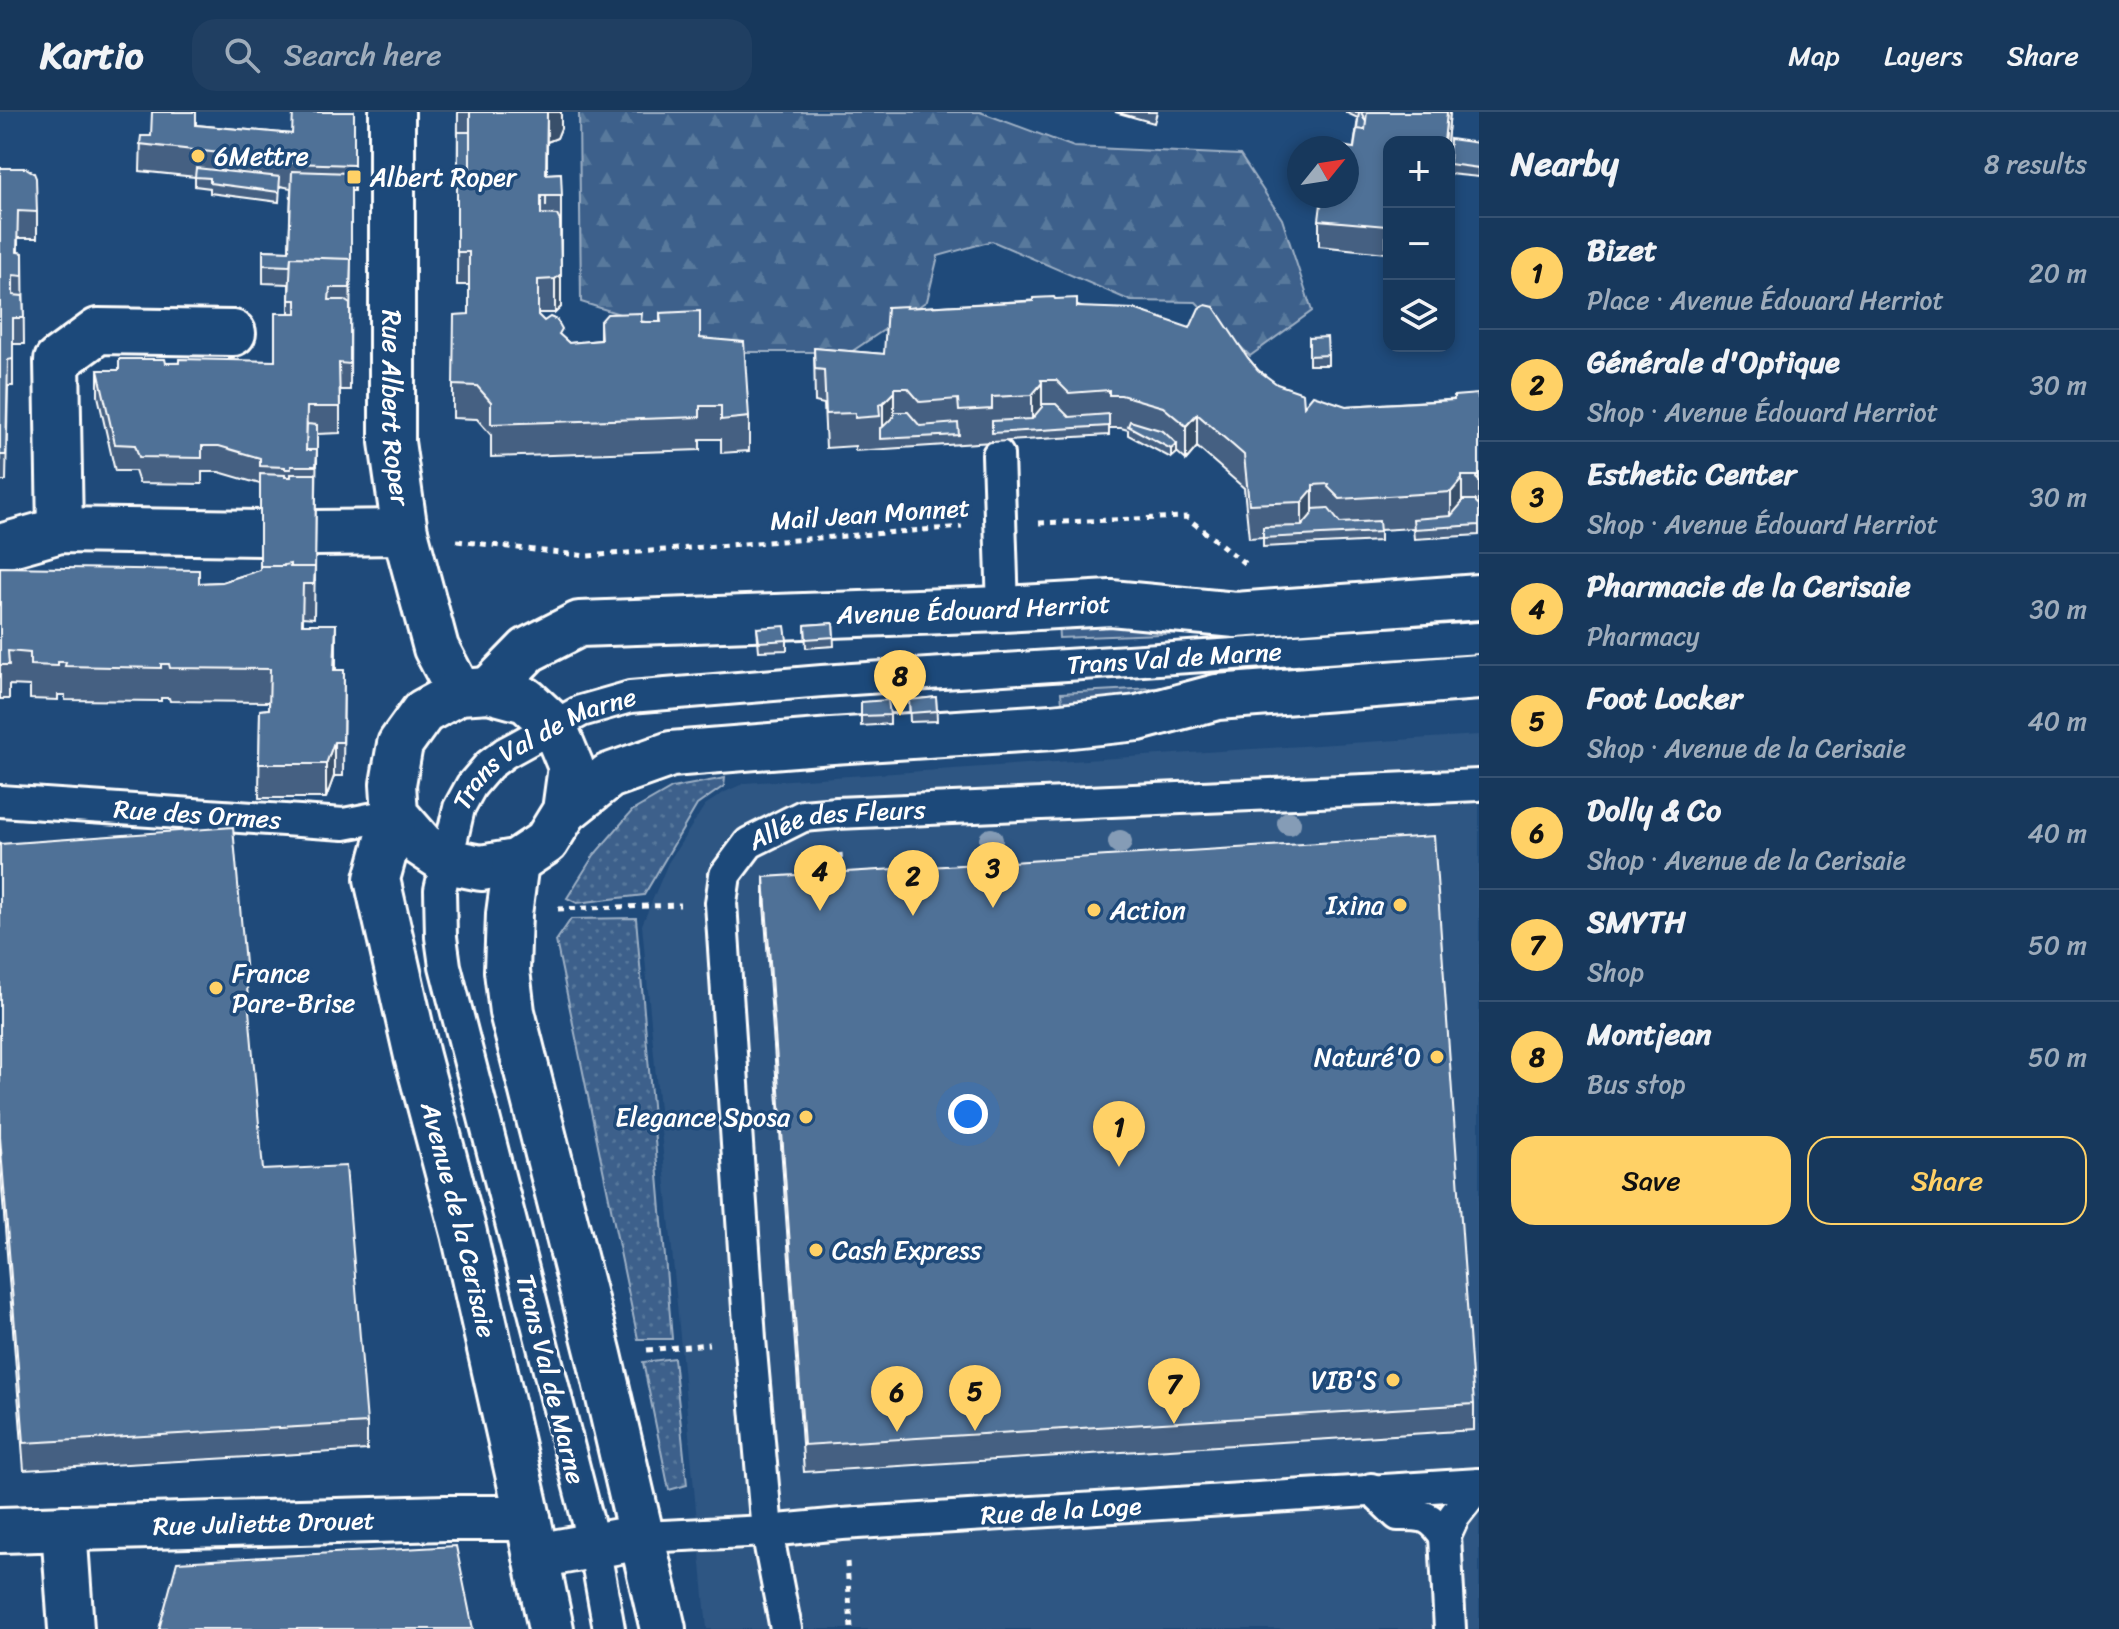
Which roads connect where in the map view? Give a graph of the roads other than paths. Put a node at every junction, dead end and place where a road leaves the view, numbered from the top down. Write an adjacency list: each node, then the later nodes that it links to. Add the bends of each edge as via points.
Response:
1 (392, 112): 5 (street, Rue Albert Roper, via 392,442)
2 (233, 333): 4 (street, via 98,331 57,361)
3 (998, 455): 10 (lane)
4 (60, 530): 6 (street); 8 (street)
5 (405, 532): 7 (street); 13 (street, Rue Albert Roper, via 436,648)
6 (260, 533)
7 (316, 533)
8 (0, 547)
9 (1479, 597): 10 (street, Avenue Édouard Herriot, via 1236,615 1111,603)
10 (1003, 609): 13 (street, Avenue Édouard Herriot, via 579,624 528,650)
11 (1479, 638): 14 (lane, Trans Val de Marne, via 630,697 581,711)
12 (1479, 677): 17 (street, via 1217,697 1138,718 1052,727 671,754 609,776)
13 (474, 691): 14 (street, via 526,700); 18 (street, Avenue Édouard Herriot, via 423,712 400,744 393,784)
14 (554, 726): 17 (street, via 571,767); 19 (lane, Trans Val de Marne, via 505,753 471,786 459,808)
15 (1479, 785): 25 (lane, Allée des Fleurs, via 837,813 803,816 749,843 725,875 721,903)
16 (0, 801): 18 (lane, Rue des Ormes, via 344,824)
17 (565, 811): 20 (street, via 546,842)
18 (395, 814): 19 (street, via 422,845); 27 (street, Avenue de la Cerisaie, via 377,879)
19 (446, 861): 20 (street, via 481,868); 29 (lane, Trans Val de Marne, via 439,908 445,966)
20 (516, 862): 28 (street, via 507,971 512,1012)
21 (1479, 1484): 22 (lane, Rue de la Loge); 26 (lane)
22 (1371, 1489): 25 (lane, Rue de la Loge); 26 (lane, via 1398,1515 1428,1517)
23 (64, 1528): 24 (street, Rue Juliette Drouet); 27 (street, Rue Juliette Drouet, via 446,1518); 30 (street)
24 (0, 1530)
25 (767, 1531): 28 (lane, Rue de la Loge); 34 (lane, Allée des Fleurs)
26 (1445, 1536): 35 (lane)
27 (532, 1537): 29 (street, Rue Juliette Drouet); 31 (street, Avenue de la Cerisaie)
28 (642, 1537): 29 (street, Rue Juliette Drouet); 33 (street)
29 (594, 1545): 32 (lane, Trans Val de Marne)
30 (71, 1629)
31 (551, 1629)
32 (609, 1629)
33 (663, 1629)
34 (786, 1629)
35 (1450, 1629)

